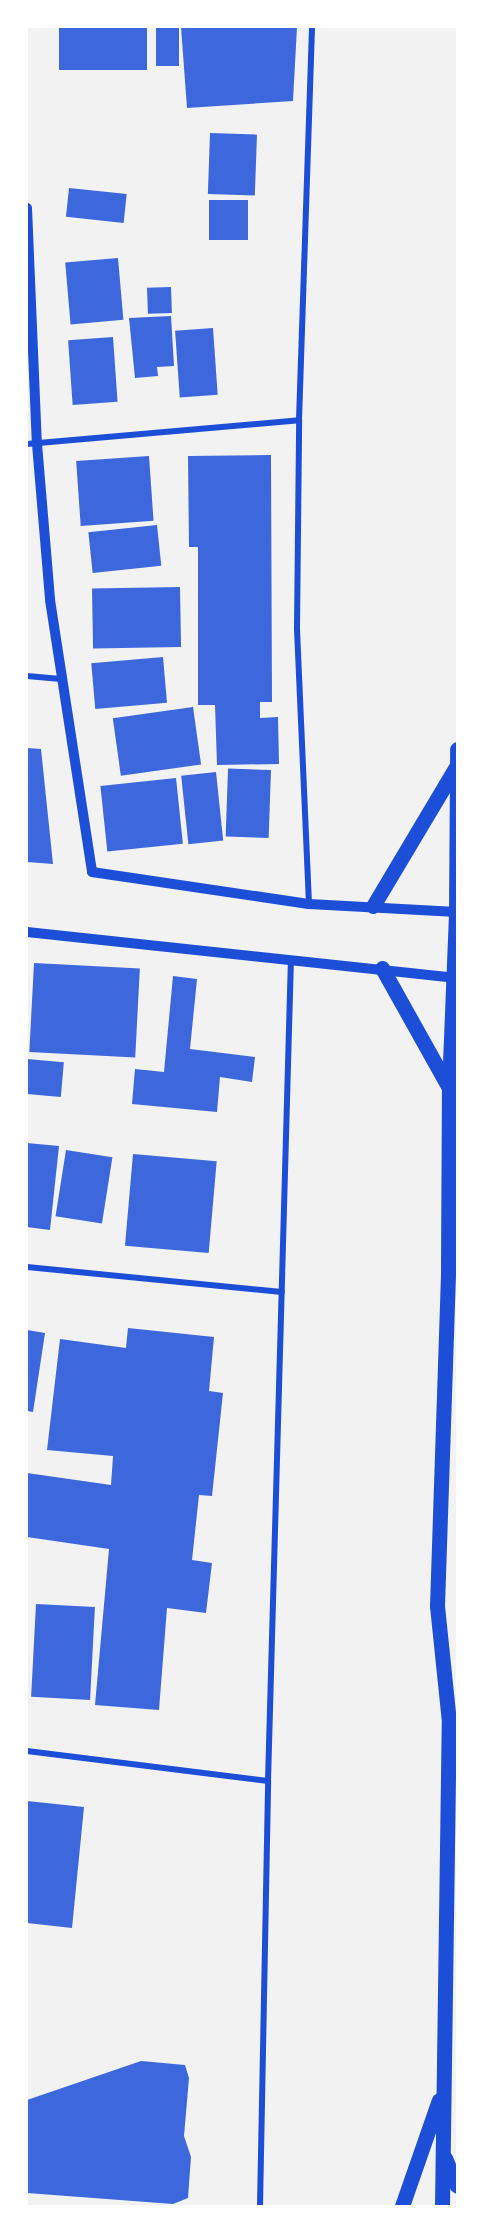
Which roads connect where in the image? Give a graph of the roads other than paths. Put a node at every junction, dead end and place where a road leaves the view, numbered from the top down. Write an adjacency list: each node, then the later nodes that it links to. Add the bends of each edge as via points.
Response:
1 (312, 27): 3 (street)
2 (27, 208): 4 (street)
3 (299, 420): 4 (street); 9 (street, via 297,628)
4 (32, 444): 6 (street)
5 (27, 676): 6 (street)
6 (62, 679): 9 (street, via 92,872)
7 (457, 749): 8 (main road)
8 (456, 767): 10 (main road); 11 (main road)
9 (309, 904): 10 (street)
10 (373, 906): 11 (street)
11 (457, 912): 15 (main road)
12 (27, 932): 13 (street)
13 (291, 960): 14 (street); 18 (street)
14 (382, 968): 15 (street); 16 (main road)
15 (454, 977): 16 (main road)
16 (449, 1088): 20 (main road, via 448,1270 436,1606)
17 (27, 1267): 18 (street)
18 (282, 1292): 22 (street)
19 (457, 1691): 20 (main road)
20 (449, 1722): 23 (main road)
21 (27, 1751): 22 (street)
22 (268, 1781): 26 (street)
23 (446, 2083): 24 (main road); 27 (main road)
24 (442, 2150): 25 (main road); 28 (main road)
25 (457, 2186)
26 (260, 2206)
27 (402, 2206)
28 (442, 2206)

